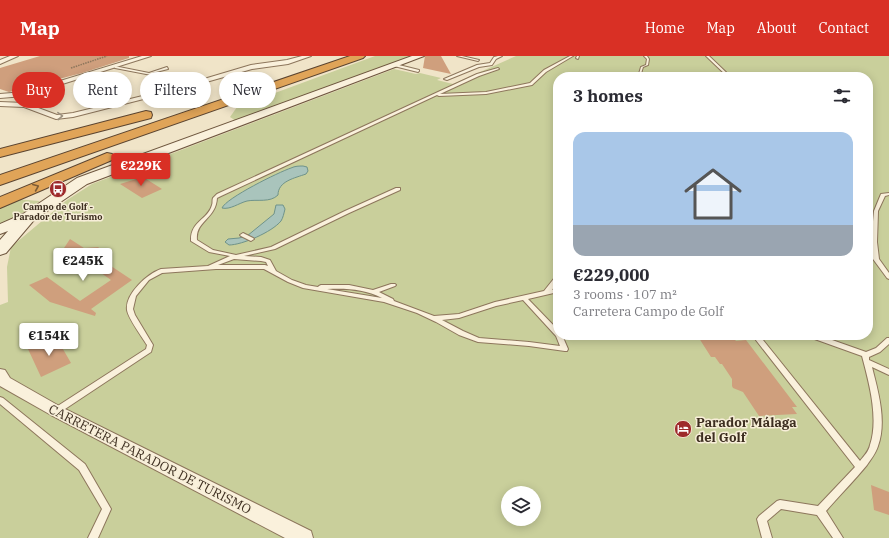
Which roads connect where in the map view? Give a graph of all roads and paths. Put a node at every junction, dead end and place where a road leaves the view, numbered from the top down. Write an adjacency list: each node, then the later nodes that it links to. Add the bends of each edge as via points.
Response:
1 (16, 56): 14 (street)
2 (107, 56): 17 (path)
3 (148, 56): 16 (street)
4 (308, 56): 25 (street, via 288,62 251,67)
5 (346, 56): 27 (highway)
6 (360, 56): 28 (highway)
7 (420, 56): 15 (street)
8 (458, 56): 13 (lane)
9 (501, 56): 26 (lane, via 495,58 491,64 478,66)
10 (572, 56): 29 (lane, via 545,71 531,84 486,93)
11 (645, 56): 23 (lane, via 648,59 647,65 642,67)
12 (707, 56): 24 (lane)
13 (478, 60)
14 (0, 62)
15 (395, 66): 20 (lane); 43 (street, via 82,181)
16 (114, 67): 21 (lane); 30 (street, via 24,94)
17 (71, 68)
18 (167, 68): 22 (lane)
19 (498, 69): 29 (lane)
20 (418, 71)
21 (140, 72)
22 (154, 72)
23 (640, 72)
24 (725, 72)
25 (211, 79)
26 (446, 79)
27 (276, 82)
28 (276, 82)
29 (435, 95): 48 (lane, via 215,198 216,205 213,211 194,231 194,241 211,251)
30 (0, 96)
31 (140, 98): 33 (street, one-way to 31, via 25,105 56,117)
32 (219, 101): 37 (highway)
33 (0, 105)
34 (223, 108): 42 (highway, one-way to 34)
35 (158, 112): 36 (highway)
36 (0, 152)
37 (24, 167): 38 (highway); 39 (highway)
38 (0, 172)
39 (0, 180)
40 (398, 190): 48 (lane, via 273,248)
41 (889, 194): 51 (lane, via 883,195 876,211 874,242 876,259)
42 (0, 203)
43 (28, 217): 44 (street); 47 (street)
44 (0, 229)
45 (243, 235): 46 (lane)
46 (251, 239)
47 (0, 250)
48 (234, 257): 49 (lane); 50 (lane, via 268,261)
49 (206, 268): 50 (lane, via 265,267); 70 (lane, via 161,271 147,279 133,296 130,309 150,345 149,350)
50 (273, 271): 54 (lane, via 290,281)
51 (889, 277)
52 (553, 284): 57 (lane)
53 (393, 285): 55 (lane)
54 (312, 288): 55 (lane, via 359,287); 59 (lane, via 385,300)
55 (375, 291): 59 (lane)
56 (553, 291): 57 (lane)
57 (546, 293): 58 (lane)
58 (524, 298): 60 (lane, via 459,316); 61 (lane)
59 (399, 305): 60 (lane)
60 (435, 318): 62 (lane, via 478,340 565,349)
61 (553, 330)
62 (560, 340)
63 (759, 340): 71 (lane)
64 (823, 340): 66 (lane)
65 (889, 340): 66 (lane)
66 (866, 358): 67 (lane); 71 (lane, via 876,403 877,427 874,447)
67 (889, 372)
68 (0, 374): 70 (street, CARRETERA PARADOR DE TURISMO, via 6,382)
69 (0, 400): 73 (lane, via 82,466 107,509)
70 (56, 412): 74 (street, CARRETERA PARADOR DE TURISMO)
71 (860, 467): 72 (lane)
72 (820, 511): 75 (lane, via 780,504 762,519); 76 (lane)
73 (93, 538)
74 (304, 538)
75 (767, 538)
76 (838, 538)

